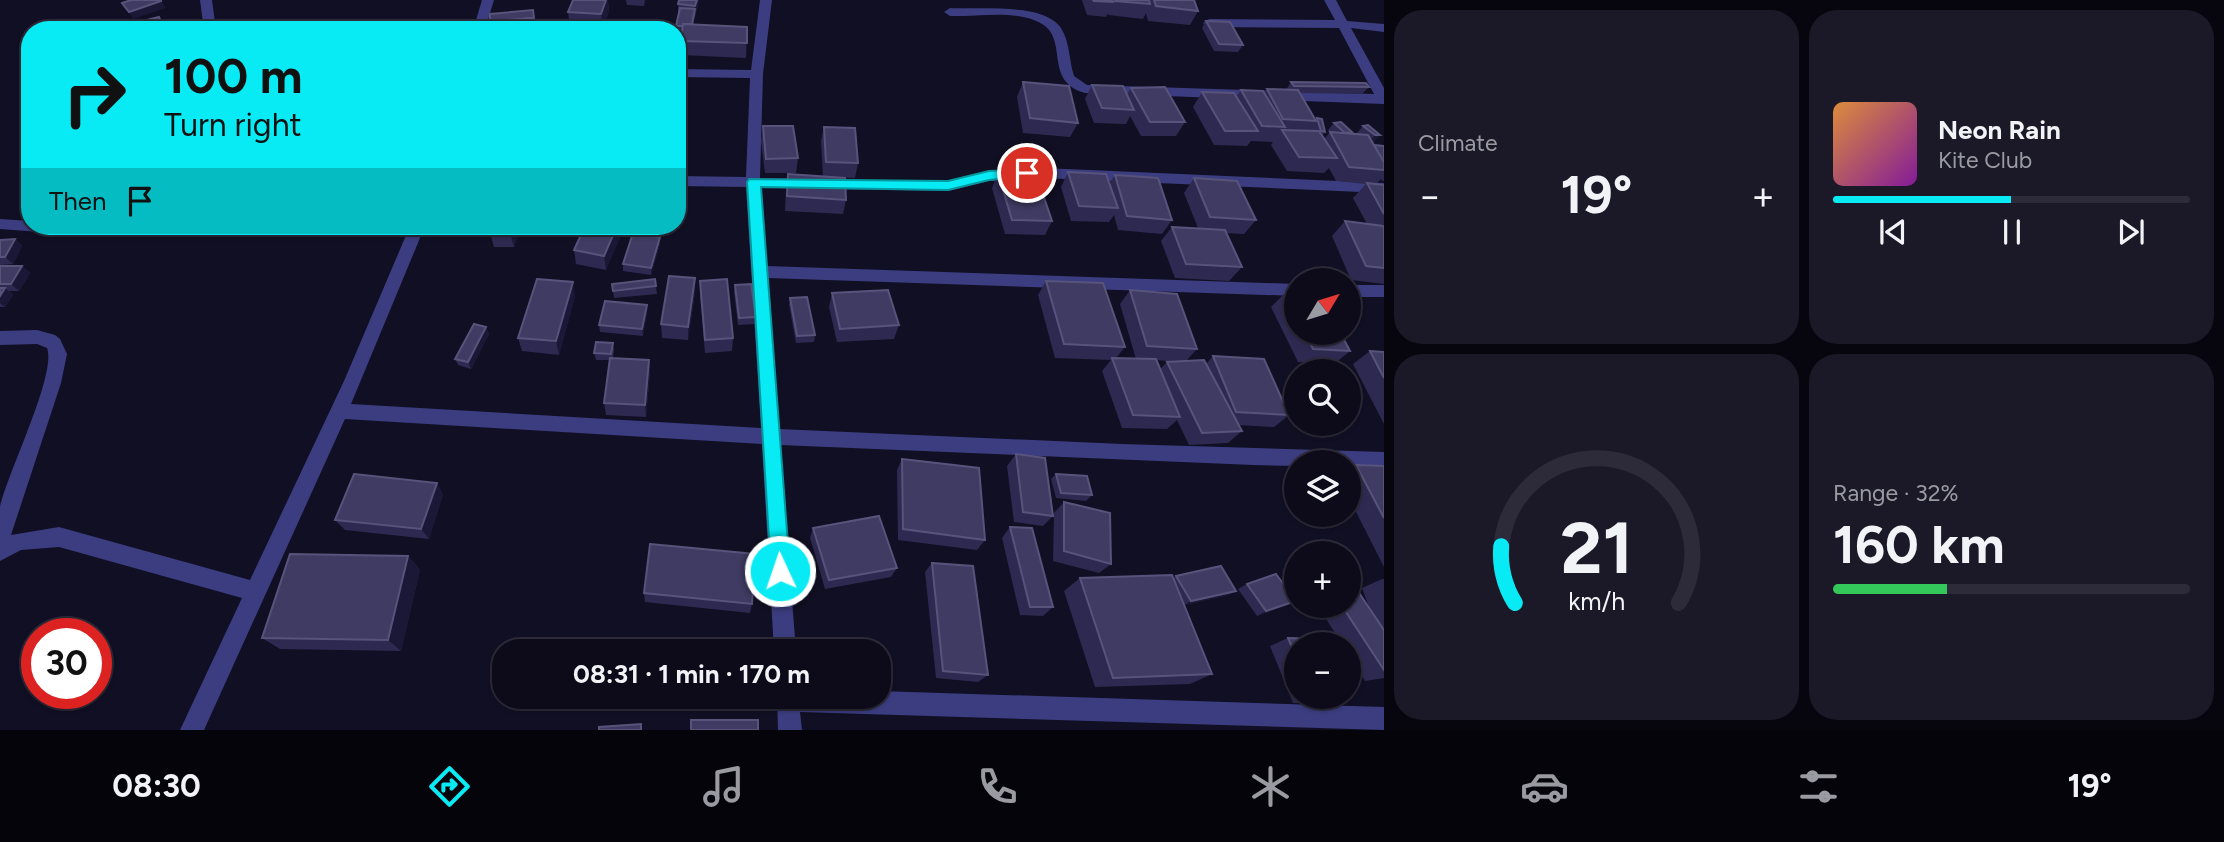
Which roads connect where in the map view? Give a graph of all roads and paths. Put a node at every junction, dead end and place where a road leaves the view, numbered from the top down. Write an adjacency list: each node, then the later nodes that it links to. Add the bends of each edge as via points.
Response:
1 (206, 0): 6 (street)
2 (488, 0): 7 (street)
3 (766, 0): 12 (street)
4 (1330, 0): 9 (street)
5 (950, 12): 13 (street, via 1033,17 1051,23 1057,30 1066,76 1085,89)
6 (210, 21)
7 (482, 21)
8 (1205, 23): 9 (street)
9 (1342, 24): 10 (street); 13 (street)
10 (1384, 28)
11 (686, 73): 12 (street)
12 (758, 74): 15 (street)
13 (1381, 92)
14 (686, 181): 15 (street)
15 (754, 182): 16 (street, via 948,186 989,176 1043,173); 20 (street)
16 (1384, 188)
17 (0, 224): 18 (street)
18 (21, 226)
19 (413, 235): 25 (street)
20 (760, 272): 21 (street); 26 (street)
21 (1284, 290)
22 (1362, 291): 23 (street)
23 (1384, 291)
24 (0, 338): 28 (street, via 49,340 58,354)
25 (338, 411): 26 (street); 30 (street)
26 (772, 438): 27 (street); 31 (street)
27 (1384, 460)
28 (0, 537)
29 (0, 551): 30 (street, via 19,541 58,537)
30 (256, 592): 35 (street)
31 (784, 639)
32 (891, 702): 34 (street)
33 (789, 709): 36 (street)
34 (1384, 719)
35 (192, 730)
36 (790, 730)

